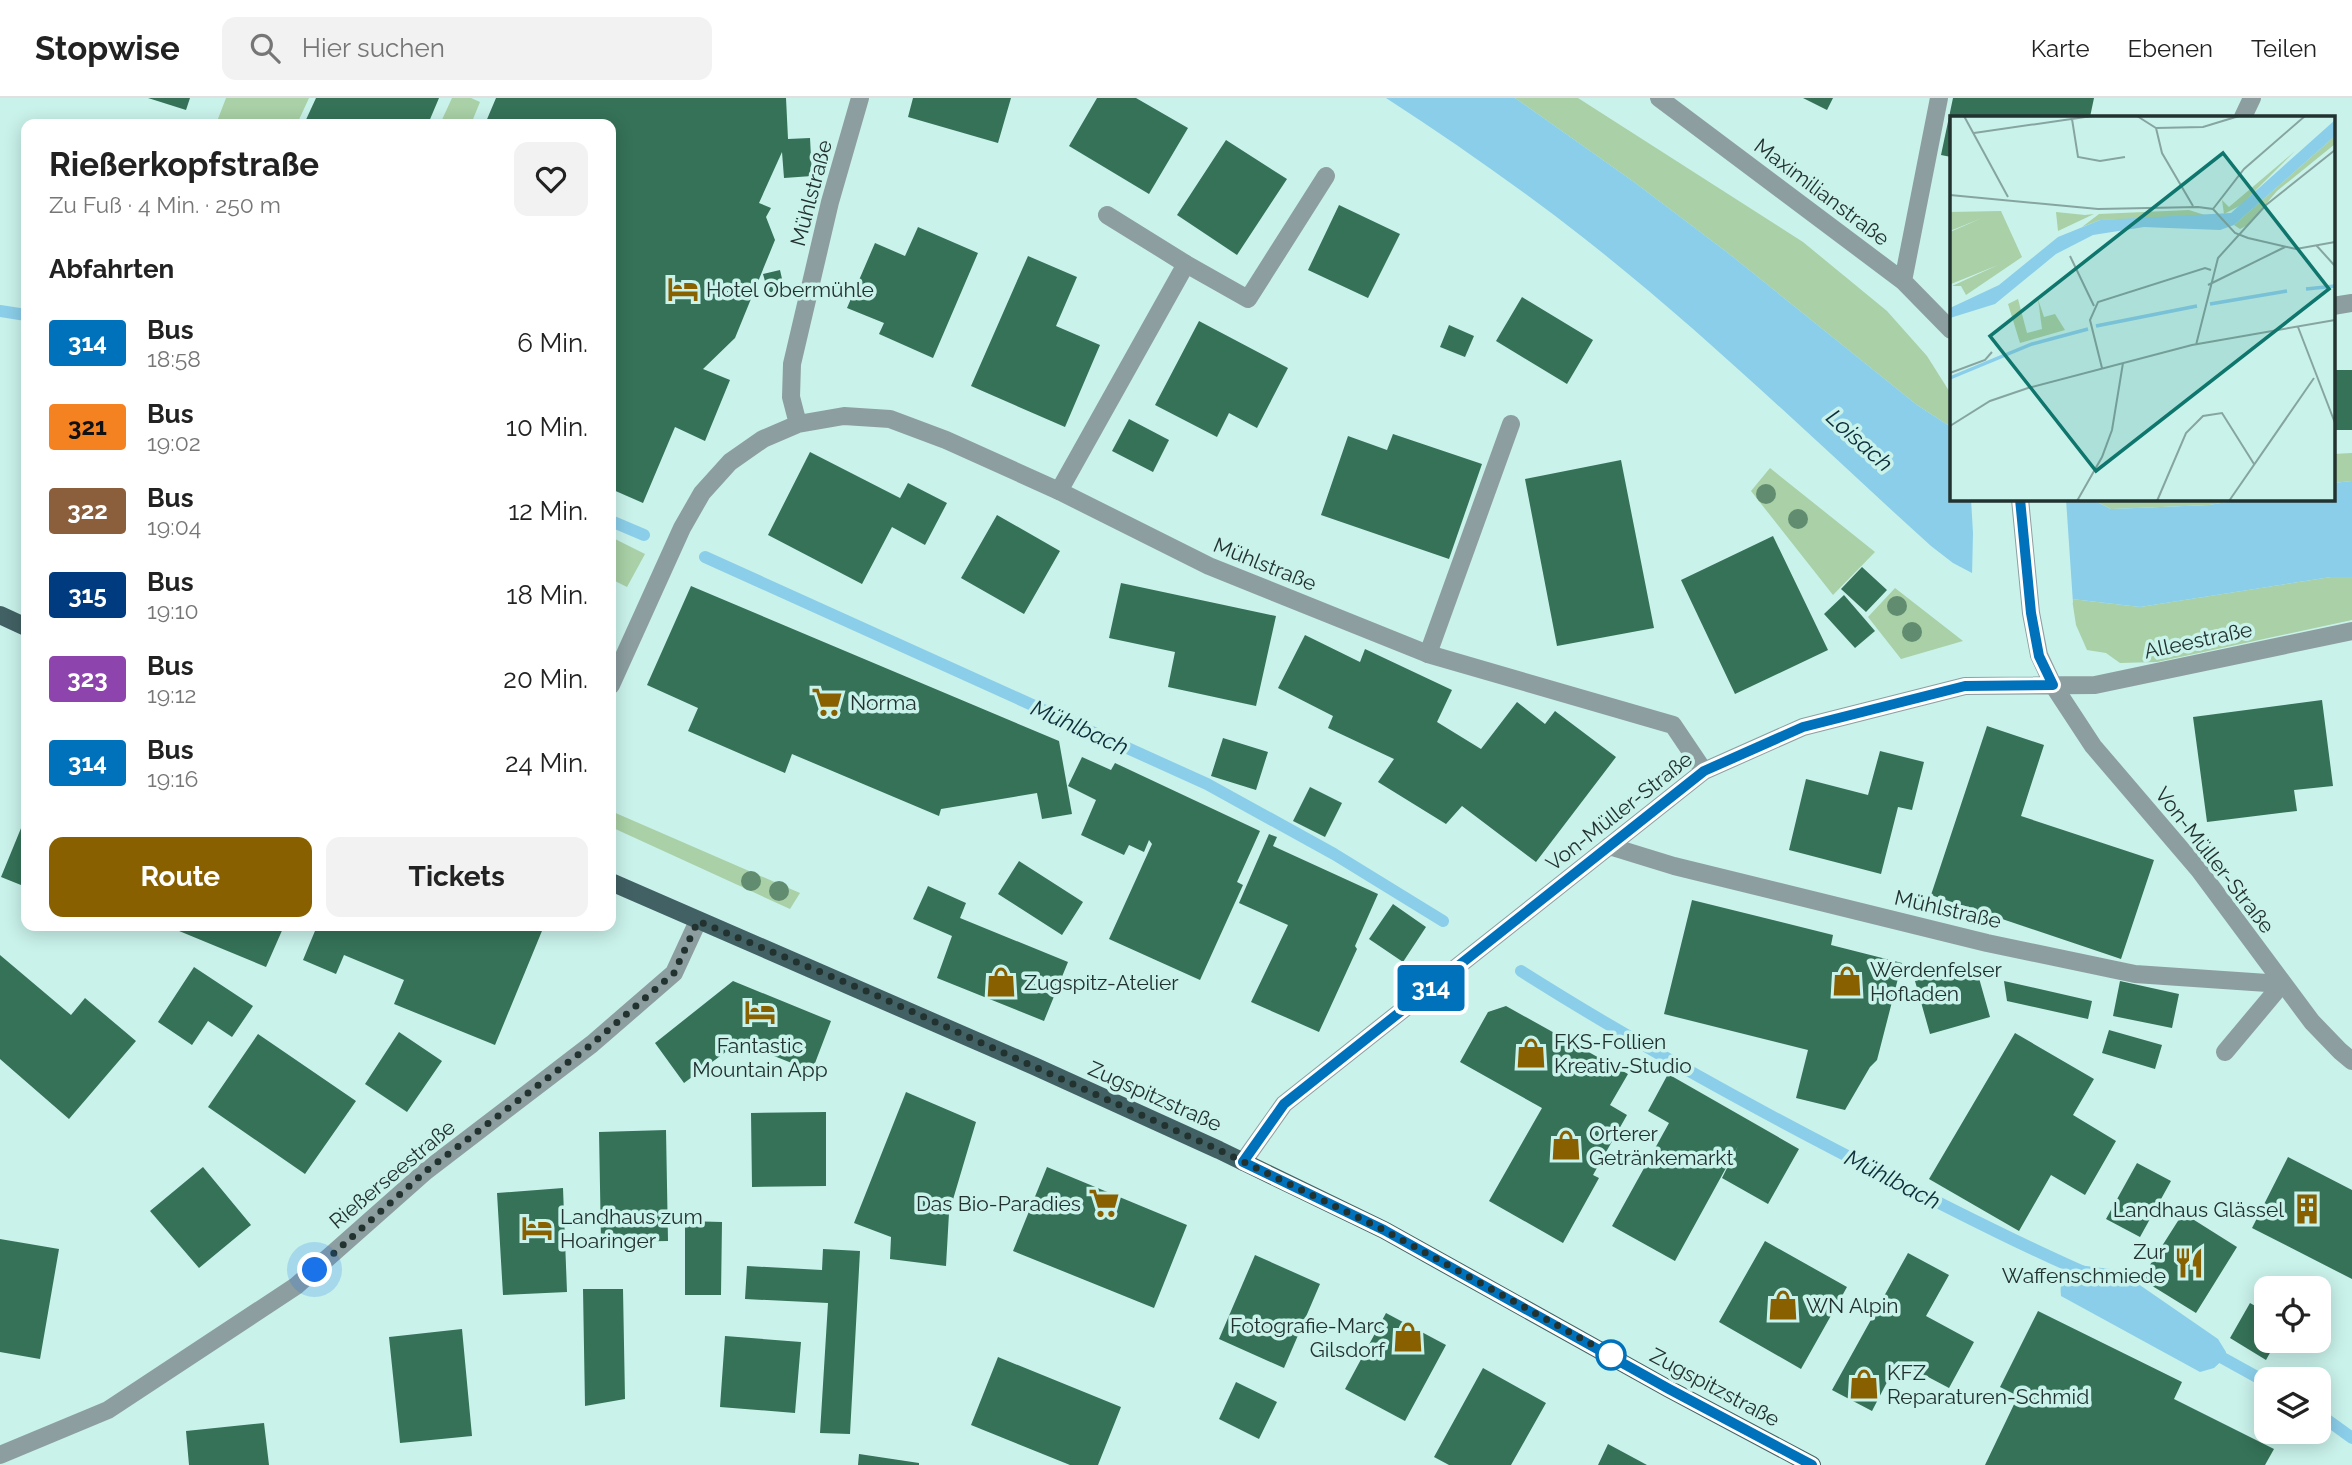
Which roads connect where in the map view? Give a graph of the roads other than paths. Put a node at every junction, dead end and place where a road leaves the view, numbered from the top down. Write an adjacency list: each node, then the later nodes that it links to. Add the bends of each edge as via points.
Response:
1 (860, 98): 13 (street, Mühlstraße, via 792,364 791,397)
2 (1659, 98): 9 (street, Maximilianstraße)
3 (1939, 98): 9 (street)
4 (2252, 98): 5 (street)
5 (2243, 116)
6 (1326, 176): 8 (street, via 1248,299)
7 (1107, 215): 8 (street)
8 (1186, 264): 15 (street)
9 (1903, 281): 12 (street, Maximilianstraße)
10 (2352, 303): 11 (street)
11 (2334, 306)
12 (1950, 329)
13 (798, 424): 15 (street, Mühlstraße, via 844,416 890,419); 21 (street, Mühlstraße, via 763,439 730,462 702,493 681,528)
14 (1511, 425): 20 (street)
15 (1059, 491): 20 (street, Mühlstraße, via 1209,566)
16 (2020, 500): 22 (street, via 2031,613 2039,656)
17 (0, 615): 18 (main road)
18 (21, 625)
19 (2352, 631): 22 (street, Alleestraße, via 2095,685)
20 (1428, 654): 23 (street, Mühlstraße, via 1673,725)
21 (616, 674)
22 (2053, 685): 23 (street, Von-Müller-Straße, via 1965,686 1803,727); 27 (street, Von-Müller-Straße, via 2093,746 2199,870)
23 (1704, 771): 24 (street, Von-Müller-Straße)
24 (1609, 846): 27 (street, Mühlstraße, via 1961,936 2135,974); 30 (street, Von-Müller-Straße, via 1284,1104)
25 (616, 884): 26 (main road, Zugspitzstraße)
26 (698, 921): 30 (main road, Zugspitzstraße, via 871,993); 31 (street, Rießerseestraße, via 674,973 592,1044 426,1171 296,1286 108,1410)
27 (2282, 984): 28 (street); 29 (street, Von-Müller-Straße, via 2312,1022)
28 (2225, 1052)
29 (2352, 1060)
30 (1243, 1162): 32 (main road, Zugspitzstraße, via 1384,1230)
31 (0, 1455)
32 (1812, 1465)

